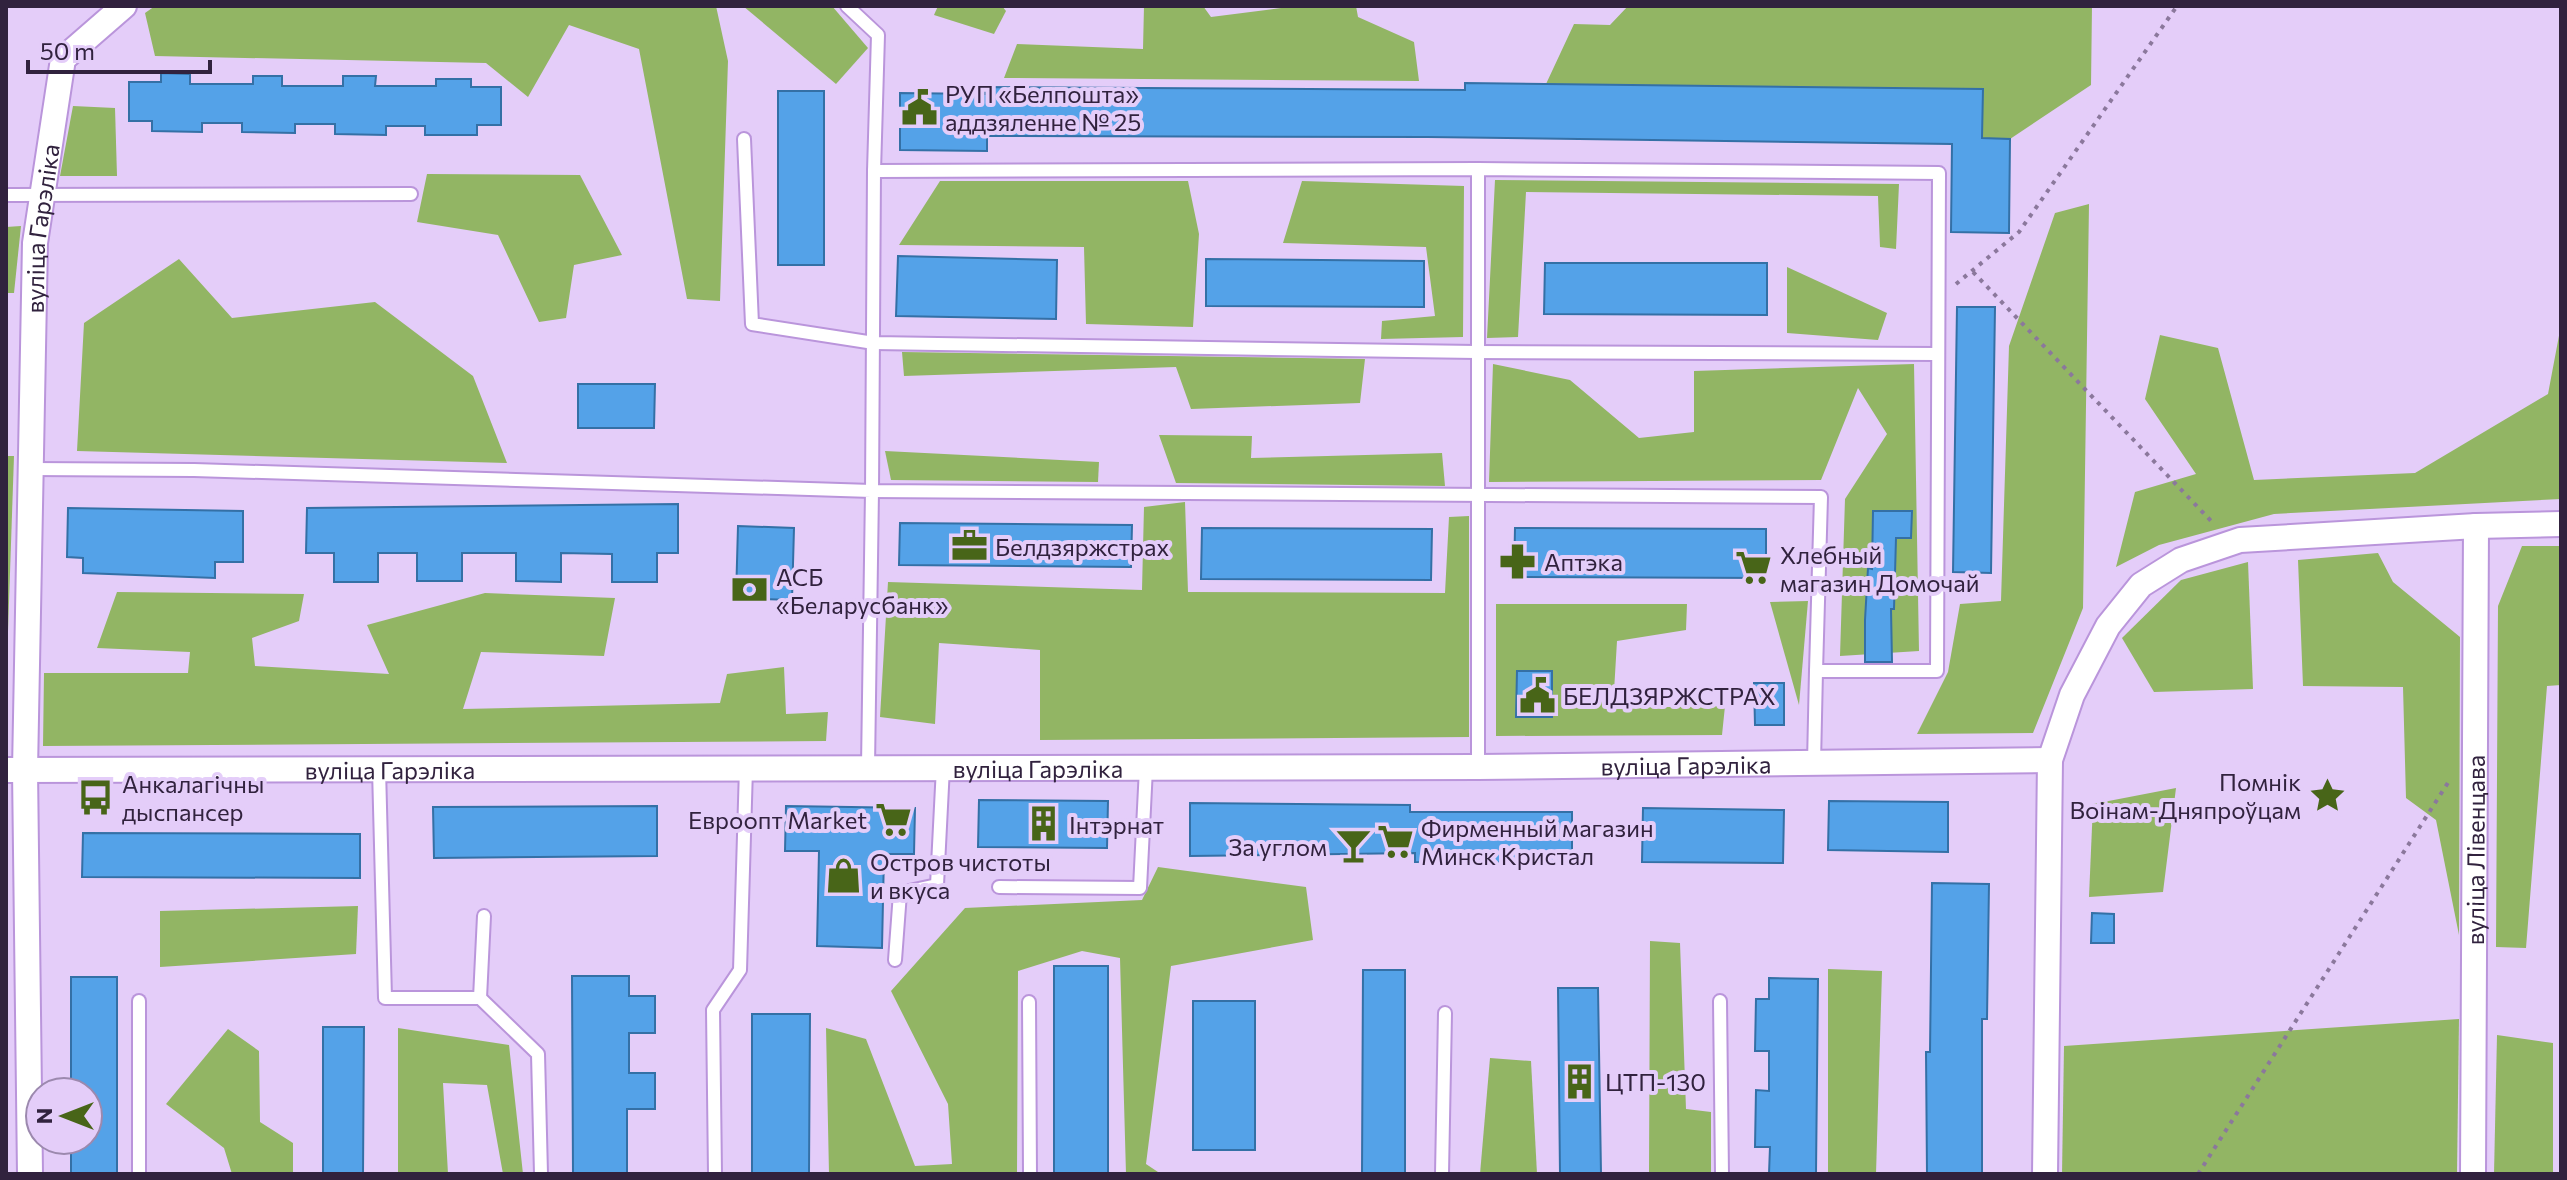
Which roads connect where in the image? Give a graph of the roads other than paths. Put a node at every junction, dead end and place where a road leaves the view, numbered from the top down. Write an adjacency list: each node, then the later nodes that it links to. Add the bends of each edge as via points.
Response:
1 (124, 6): 6 (street, вуліца Гарэліка, via 63,59)
2 (847, 6): 5 (lane, via 878,35)
3 (744, 139): 9 (lane, via 752,324)
4 (1478, 169): 5 (lane); 10 (lane); 11 (lane, via 1939,173)
5 (874, 171): 9 (lane)
6 (43, 194): 7 (lane); 8 (lane); 12 (street, вуліца Гарэліка, via 35,243)
7 (411, 194)
8 (6, 195)
9 (874, 343): 10 (lane); 13 (lane)
10 (1476, 352): 11 (lane); 14 (lane)
11 (1938, 354): 17 (lane, via 1937,671)
12 (31, 469): 13 (lane); 26 (street, вуліца Гарэліка)
13 (872, 491): 14 (lane); 20 (lane)
14 (1478, 494): 17 (lane, via 1821,497); 22 (lane)
15 (2561, 524): 16 (street)
16 (2476, 526): 18 (street, via 2240,540 2181,560 2141,585 2108,626 2072,695); 43 (street, вуліца Лівенцава)
17 (1816, 671): 19 (lane)
18 (2050, 760): 19 (street, вуліца Гарэліка); 42 (street)
19 (1814, 763): 22 (street, вуліца Гарэліка)
20 (868, 767): 21 (street, вуліца Гарэліка); 23 (street, вуліца Гарэліка)
21 (943, 767): 24 (street, вуліца Гарэліка); 29 (lane, via 937,885 900,893)
22 (1478, 767): 24 (street, вуліца Гарэліка)
23 (746, 768): 25 (street, вуліца Гарэліка); 38 (lane, via 740,970 713,1010)
24 (1146, 768): 27 (lane, via 1140,888)
25 (379, 769): 26 (street, вуліца Гарэліка); 30 (lane, via 385,998)
26 (16, 770): 35 (street, вуліца Гарэліка)
27 (999, 887)
28 (484, 916): 30 (lane)
29 (895, 960)
30 (480, 998): 37 (lane, via 538,1054)
31 (139, 1001): 36 (lane)
32 (1720, 1001): 41 (lane)
33 (1029, 1002): 39 (lane)
34 (1445, 1013): 40 (lane)
35 (30, 1174)
36 (139, 1174)
37 (541, 1174)
38 (715, 1174)
39 (1030, 1174)
40 (1442, 1174)
41 (1722, 1174)
42 (2045, 1174)
43 (2473, 1174)

